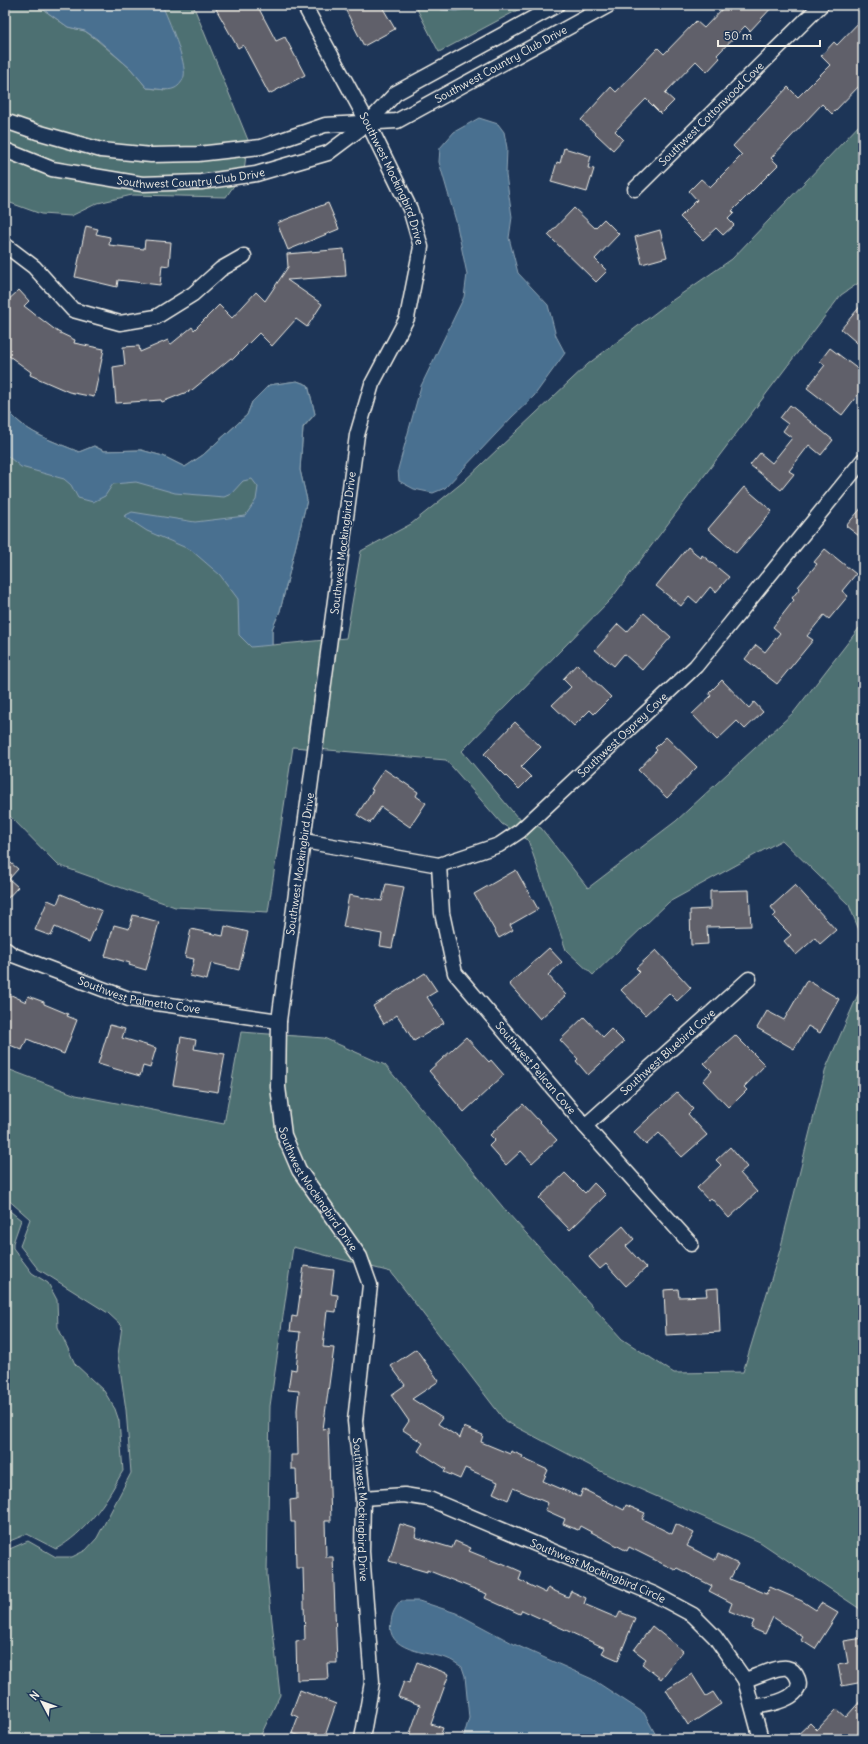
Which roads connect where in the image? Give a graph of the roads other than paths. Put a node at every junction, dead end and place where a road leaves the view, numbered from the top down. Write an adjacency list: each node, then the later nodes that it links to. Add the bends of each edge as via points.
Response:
1 (304, 5): 6 (street, Southwest Mockingbird Drive)
2 (557, 5): 6 (street, Southwest Country Club Drive, via 396,93)
3 (609, 5): 6 (street, Southwest Country Club Drive, via 397,121)
4 (821, 5): 8 (street, Southwest Cottonwood Cove)
5 (5, 121): 6 (street, Southwest Country Club Drive, via 101,150 152,155 198,154 261,147 324,125)
6 (368, 123): 7 (street, Southwest Country Club Drive, via 328,153 256,174 201,182 135,183 52,169); 12 (street, Southwest Mockingbird Drive, via 410,209 421,247 407,318 372,384 357,435)
7 (5, 150)
8 (635, 189)
9 (5, 245): 10 (street, via 34,267 73,310 120,323 156,317 193,294 221,269)
10 (244, 256)
11 (863, 460): 13 (street, Southwest Osprey Cove, via 696,666 520,830 499,845)
12 (304, 841): 13 (street, Southwest Osprey Cove); 16 (street, Southwest Mockingbird Drive)
13 (439, 865): 17 (street, Southwest Pelican Cove, via 442,913 455,973)
14 (5, 949): 16 (street, Southwest Palmetto Cove, via 13,955 129,999)
15 (750, 979): 17 (street, Southwest Bluebird Cove)
16 (279, 1021): 19 (street, Southwest Mockingbird Drive, via 278,1087 284,1135 299,1170 360,1257 370,1285 355,1421)
17 (585, 1126): 18 (street, Southwest Pelican Cove)
18 (691, 1244)
19 (363, 1498): 20 (street, Southwest Mockingbird Circle, via 404,1495 429,1499 654,1594 693,1615 715,1637); 22 (street, Southwest Mockingbird Drive, via 362,1552 372,1682)
20 (745, 1680): 21 (street, Southwest Mockingbird Circle); 21 (street, via 787,1668 793,1671 799,1682 794,1694 775,1703)
21 (754, 1708): 23 (street, Southwest Mockingbird Circle)
22 (362, 1739)
23 (761, 1739)

